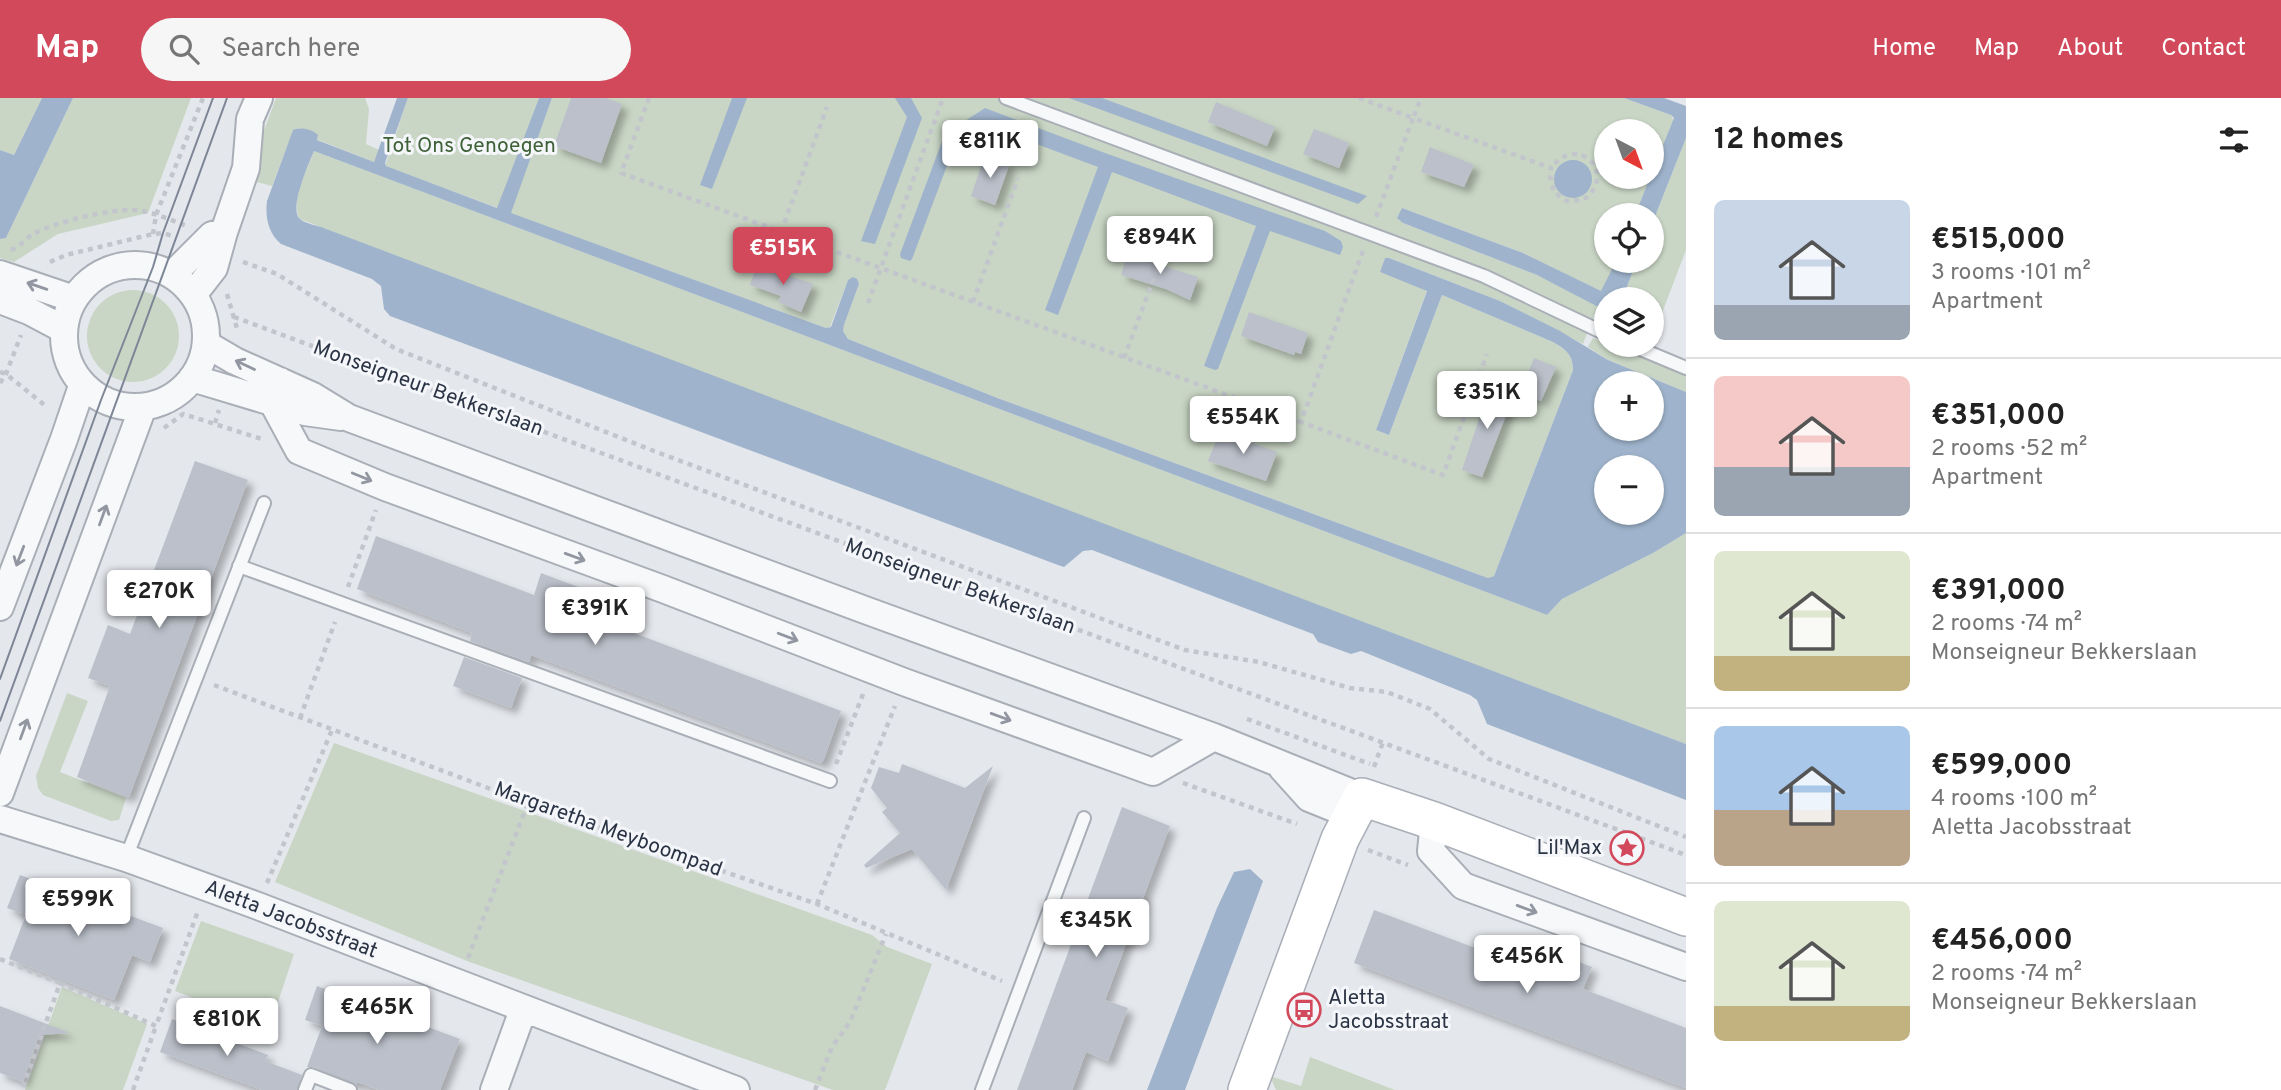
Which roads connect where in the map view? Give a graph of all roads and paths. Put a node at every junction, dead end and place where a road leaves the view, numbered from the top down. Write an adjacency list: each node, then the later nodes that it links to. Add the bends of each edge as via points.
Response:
1 (203, 98): 12 (path)
2 (259, 98): 17 (street, via 250,119 246,168)
3 (649, 98): 14 (path, via 621,173)
4 (943, 98): 19 (path)
5 (1006, 98): 15 (lane)
6 (1359, 98): 9 (path)
7 (1421, 98): 9 (path)
8 (827, 107): 14 (path)
9 (1413, 118): 10 (path); 15 (path)
10 (1551, 168): 10 (path, via 1554,192 1567,201 1583,200 1595,189 1595,167 1584,156 1570,154)
11 (1018, 178): 24 (path)
12 (156, 215): 16 (path); 17 (path); 18 (path, via 134,210 60,223 31,235)
13 (1172, 230): 32 (path)
14 (781, 232): 19 (path)
15 (1370, 233): 27 (lane, via 1484,276); 40 (path)
16 (153, 234)
17 (219, 237): 20 (street); 21 (street, via 214,268); 58 (path, via 240,262 277,274 396,349 1185,650 1259,662 1350,688 1387,692 1430,709 1489,759)
18 (4, 263): 22 (street, one-way to 18)
19 (881, 268): 24 (path); 25 (path)
20 (172, 275): 21 (street); 22 (street, via 131,265 108,270)
21 (194, 295): 29 (street, via 206,327)
22 (74, 299): 28 (street)
23 (0, 300): 28 (street)
24 (973, 302): 32 (path)
25 (869, 303)
26 (234, 317): 59 (path, Monseigneur Bekkerslaan)
27 (1594, 328)
28 (63, 330): 37 (street, via 64,350)
29 (206, 344): 35 (street); 38 (street, one-way to 29)
30 (1487, 354): 40 (path, via 1443,475)
31 (1660, 357): 33 (lane)
32 (1125, 358): 40 (path)
33 (1686, 368)
34 (0, 372): 36 (path, via 6,374)
35 (192, 378): 38 (street); 39 (street, via 170,398)
36 (0, 383)
37 (82, 386): 39 (street, via 116,406); 45 (street, one-way to 45)
38 (276, 392): 42 (street); 50 (street, via 313,396 349,418)
39 (143, 407): 52 (street, one-way to 39)
40 (1301, 422)
41 (215, 423): 42 (path)
42 (299, 451): 46 (street, one-way to 46)
43 (264, 503): 44 (lane)
44 (239, 566): 47 (lane); 51 (lane)
45 (0, 607)
46 (872, 670): 48 (street); 51 (path)
47 (195, 678): 49 (path, Margaretha Meyboompad); 60 (lane)
48 (904, 682): 50 (street, one-way to 50, via 1153,772); 62 (path)
49 (332, 730): 53 (path, Margaretha Meyboompad); 63 (path)
50 (1214, 737): 54 (street, via 1276,762)
51 (830, 781)
52 (0, 793)
53 (528, 803): 62 (path, Margaretha Meyboompad); 69 (path)
54 (1356, 806): 57 (street); 81 (street)
55 (1084, 818): 70 (lane)
56 (0, 819): 60 (street, Aletta Jacobsstraat)
57 (1434, 821): 64 (street); 67 (street, one-way to 67, via 1431,851 1462,886)
58 (1686, 837)
59 (1686, 855)
60 (125, 858): 61 (street, Aletta Jacobsstraat)
61 (207, 887): 63 (street, Aletta Jacobsstraat); 72 (path)
62 (817, 904): 65 (path, Margaretha Meyboompad)
63 (258, 906): 69 (street, Aletta Jacobsstraat)
64 (1686, 917)
65 (886, 934): 70 (path, Margaretha Meyboompad); 79 (path, via 850,1022 832,1047)
66 (0, 959): 68 (path)
67 (1686, 967)
68 (60, 983): 72 (path); 73 (path)
69 (458, 984): 71 (street, Aletta Jacobsstraat)
70 (1019, 988): 80 (lane)
71 (523, 1010): 77 (street); 78 (street, Aletta Jacobsstraat)
72 (156, 1026): 74 (path)
73 (22, 1090)
74 (133, 1090)
75 (305, 1090): 76 (lane, via 311,1075)
76 (350, 1090)
77 (494, 1090)
78 (736, 1090)
79 (815, 1090)
80 (982, 1090)
81 (1247, 1090)

